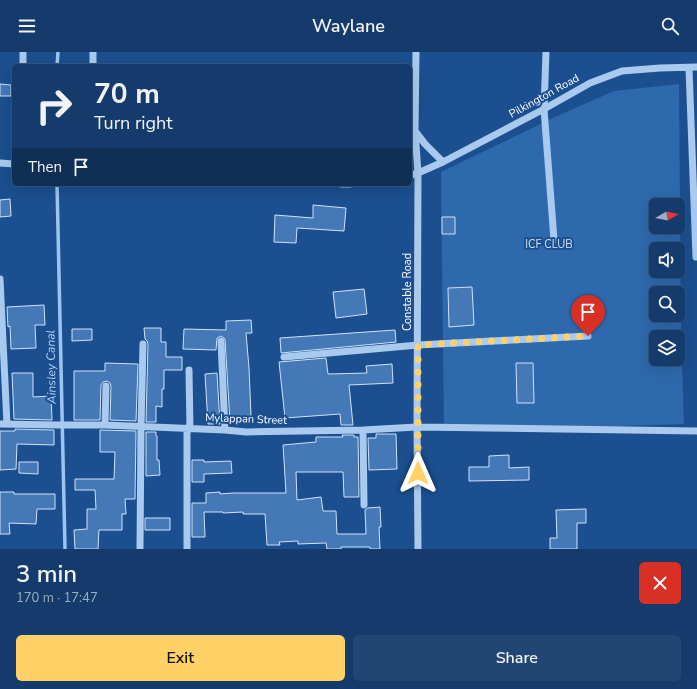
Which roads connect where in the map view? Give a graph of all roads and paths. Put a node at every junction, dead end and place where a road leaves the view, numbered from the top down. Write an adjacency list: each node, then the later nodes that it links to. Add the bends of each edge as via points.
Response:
1 (23, 52): 5 (street)
2 (93, 52): 6 (street)
3 (416, 52): 9 (street, Constable Road)
4 (546, 52): 8 (street)
5 (23, 64)
6 (93, 64)
7 (693, 67): 8 (street, Pilkington Road, via 622,71 590,83); 16 (street)
8 (544, 109): 10 (street, Pilkington Road); 15 (street)
9 (414, 131): 10 (street); 13 (street, Constable Road)
10 (443, 162): 13 (street, Pilkington Road)
11 (0, 163): 12 (street)
12 (12, 164)
13 (418, 173): 14 (street, Pilkington Road); 21 (street, Constable Road)
14 (412, 175)
15 (554, 240)
16 (696, 257)
17 (0, 279): 25 (street)
18 (588, 336): 21 (street)
19 (221, 341): 30 (street)
20 (143, 344): 27 (street)
21 (418, 345): 22 (street); 28 (street, Constable Road)
22 (284, 357)
23 (189, 370): 29 (street)
24 (106, 386): 26 (street)
25 (3, 424): 26 (street, Mylappan Street)
26 (105, 425): 27 (street, Mylappan Street)
27 (141, 427): 29 (street, Mylappan Street); 34 (street)
28 (417, 427): 31 (street, Mylappan Street); 32 (street, Mylappan Street); 36 (street, Constable Road)
29 (188, 429): 30 (street, Mylappan Street); 35 (street)
30 (225, 430): 31 (street, Mylappan Street)
31 (363, 430): 33 (street)
32 (697, 431)
33 (364, 505)
34 (140, 549)
35 (187, 549)
36 (418, 549)

